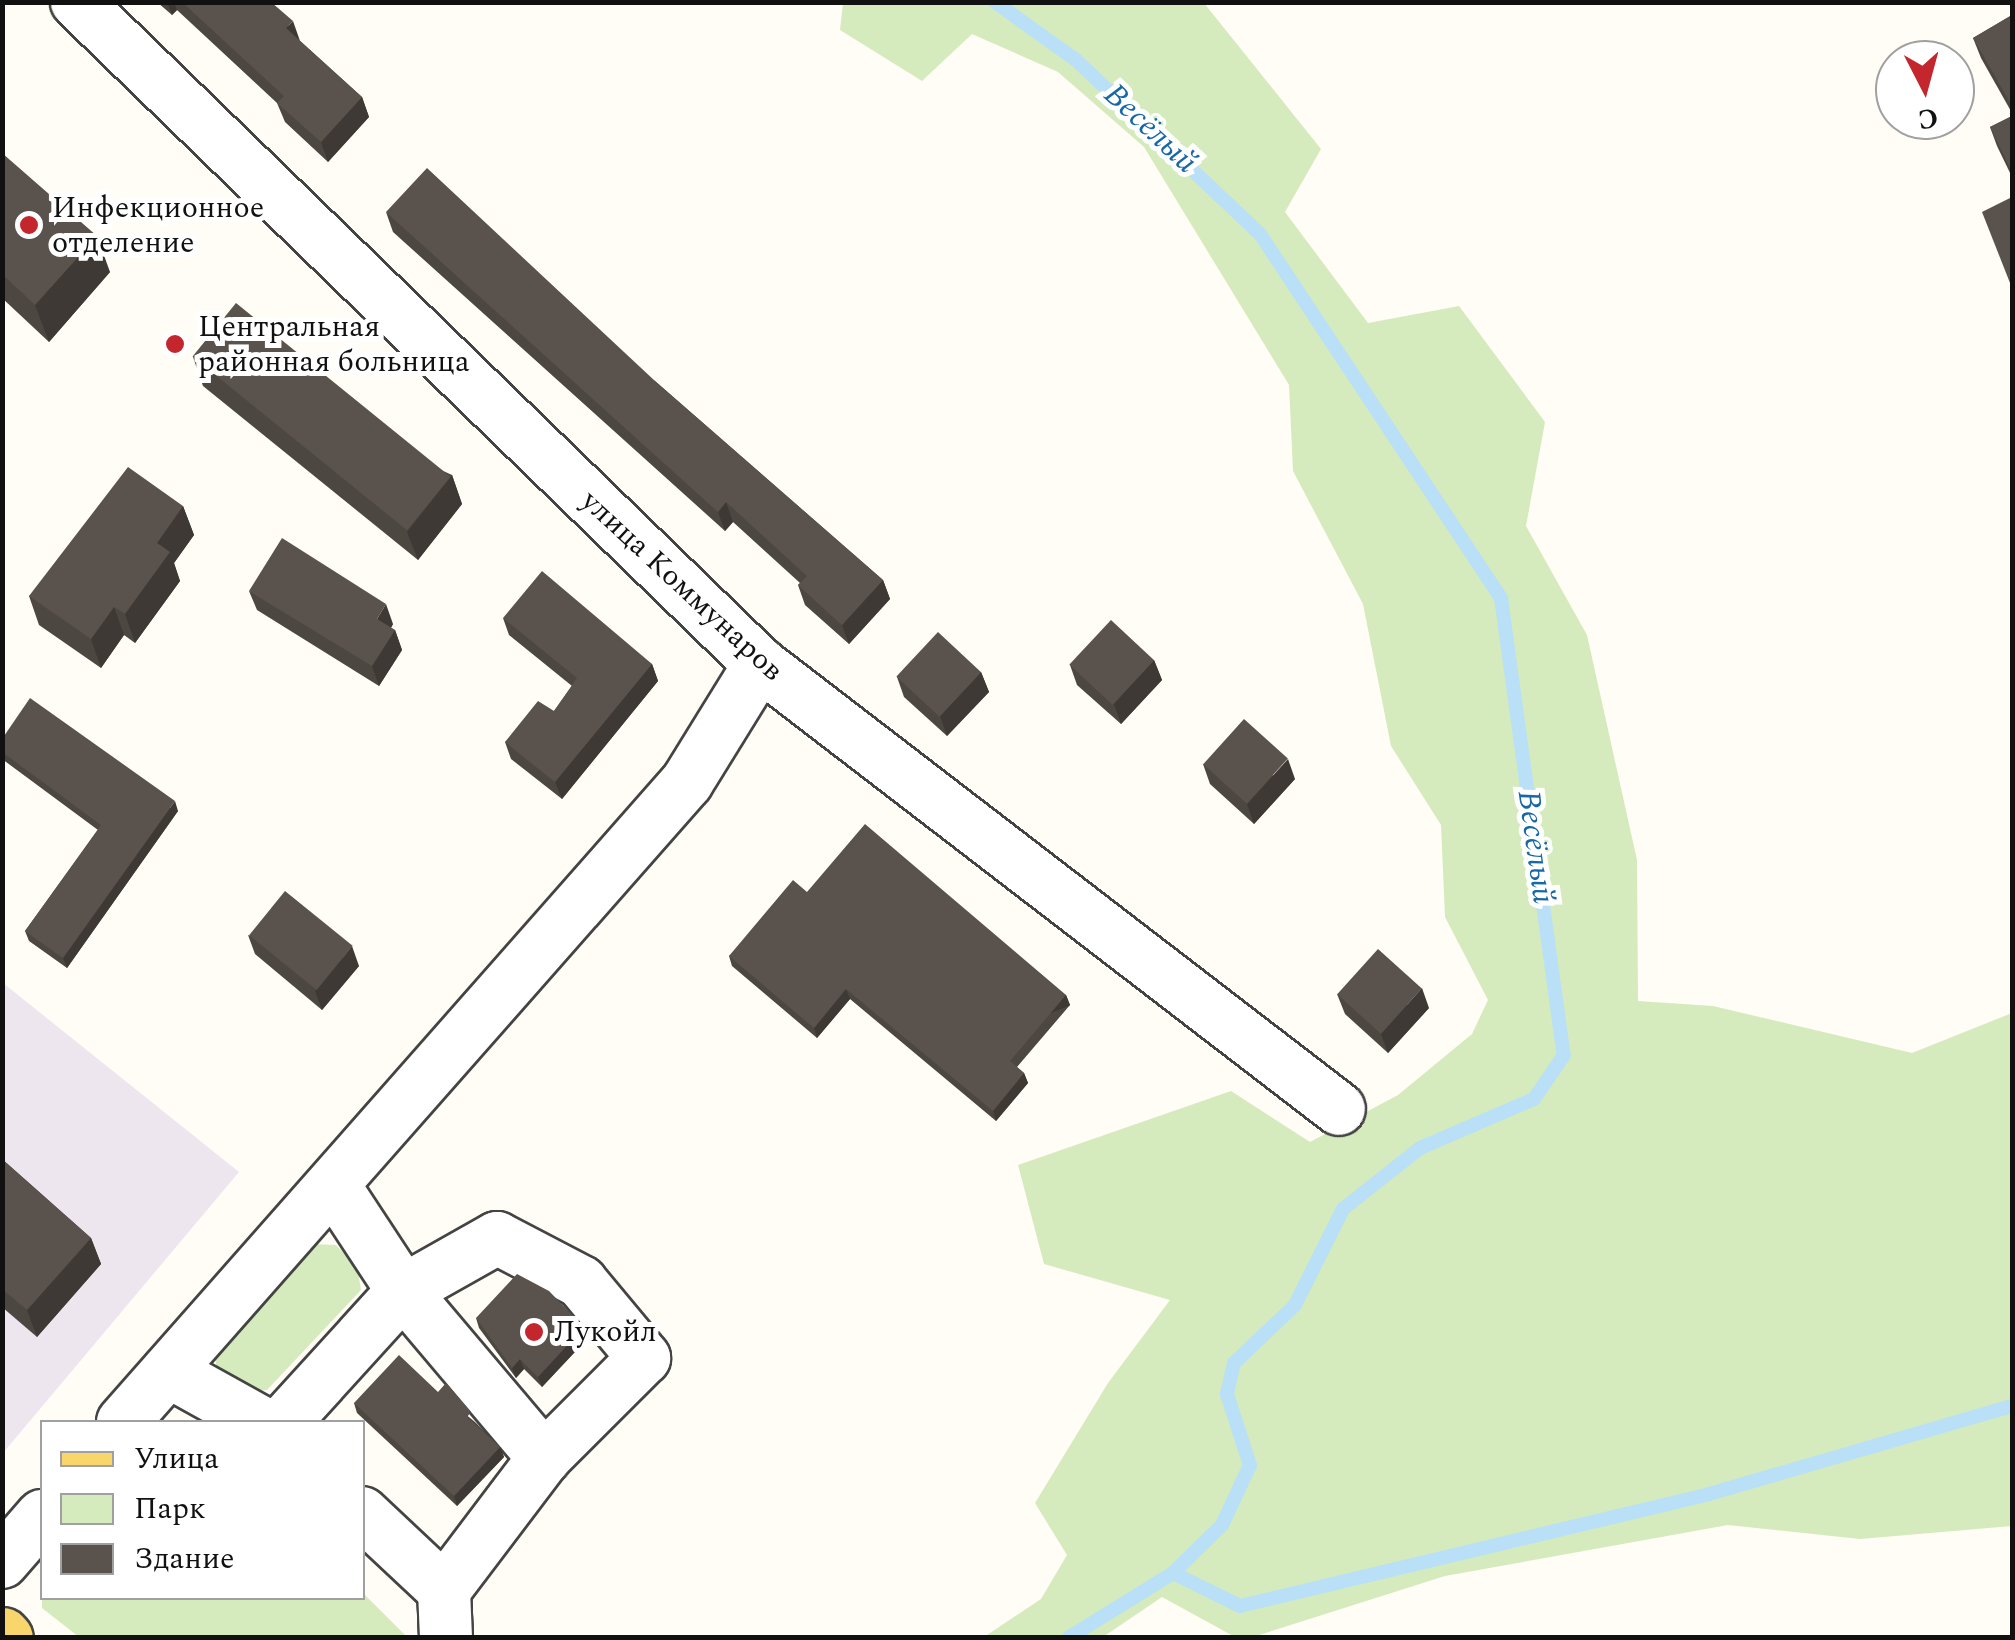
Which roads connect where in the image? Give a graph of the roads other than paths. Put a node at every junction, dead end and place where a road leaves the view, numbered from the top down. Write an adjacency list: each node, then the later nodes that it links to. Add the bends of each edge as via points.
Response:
1 (76, 2): 2 (street, улица Коммунаров)
2 (760, 664): 3 (street, улица Коммунаров); 4 (street, via 687,782)
3 (1339, 1109)
4 (334, 1186): 5 (street); 6 (street)
5 (403, 1291): 9 (street); 10 (street); 10 (street, via 497,1238 581,1282 644,1358)
6 (168, 1372): 7 (street); 8 (street)
7 (126, 1420)
8 (256, 1420)
9 (286, 1420)
10 (544, 1458): 14 (street)
11 (365, 1517): 14 (street)
12 (40, 1518): 13 (street)
13 (2, 1562)
14 (445, 1614)

